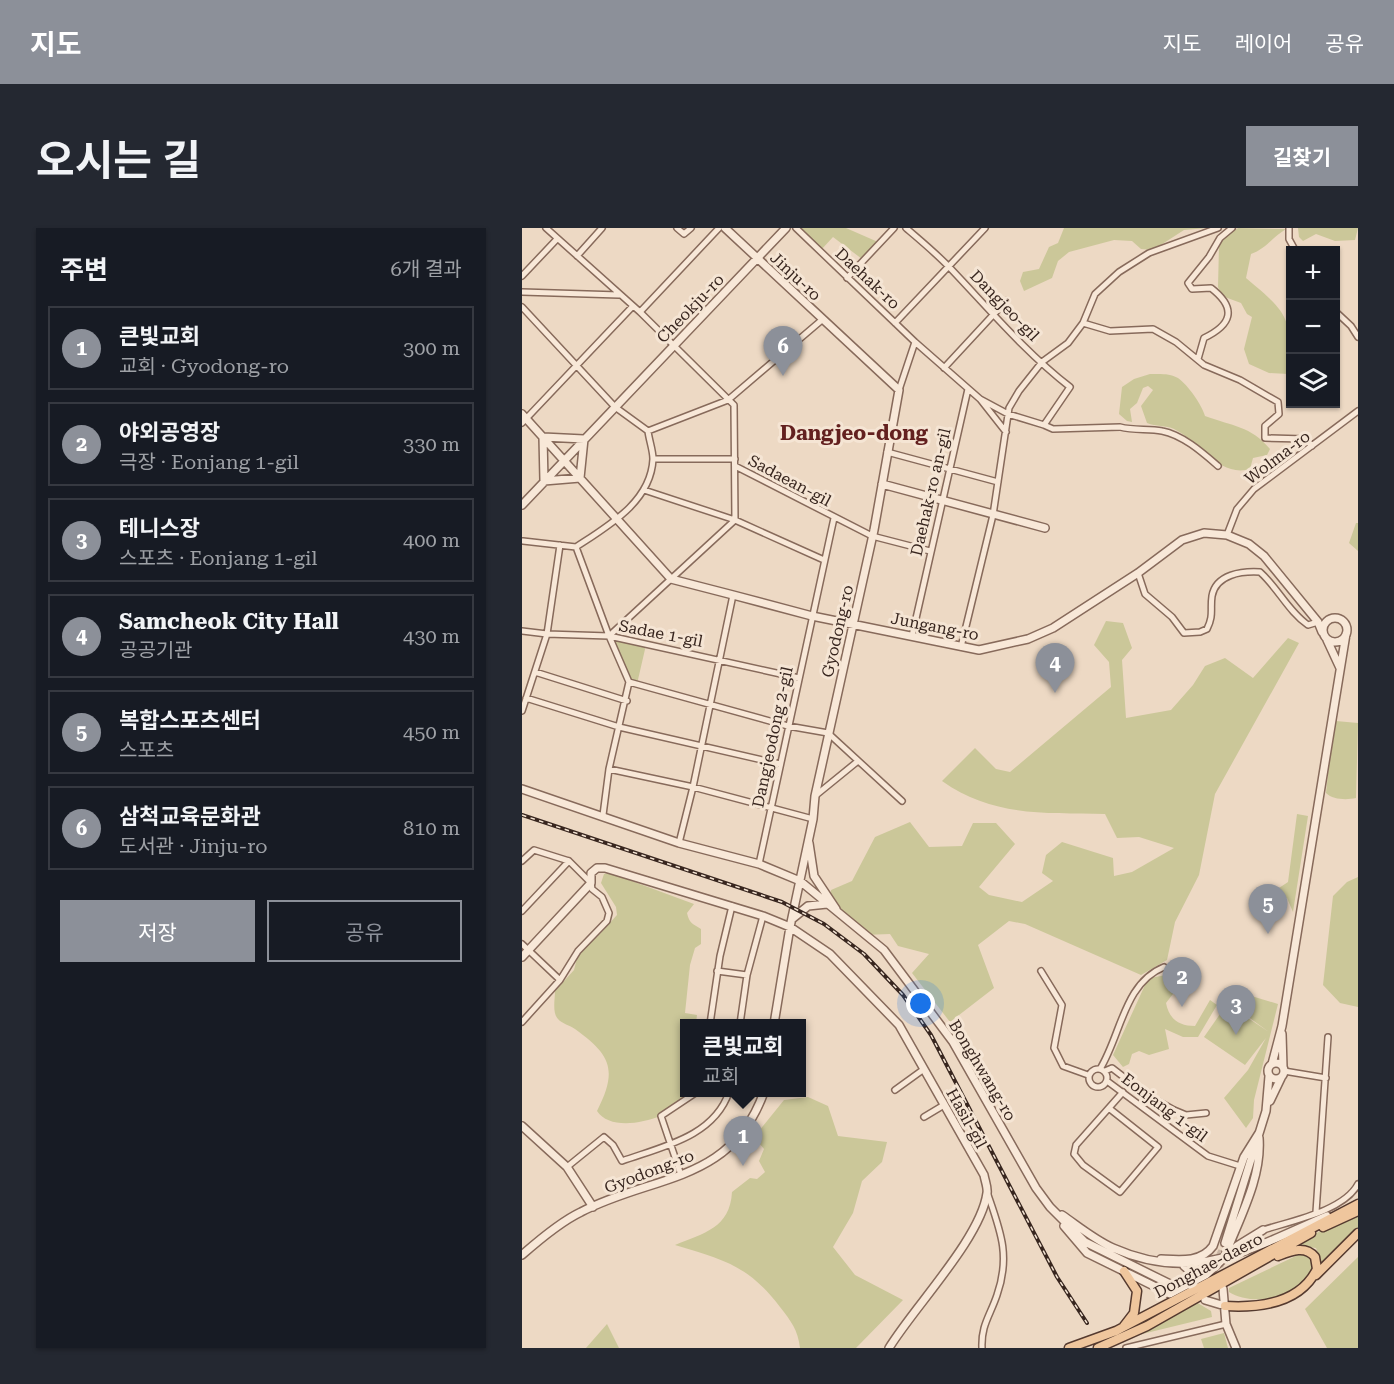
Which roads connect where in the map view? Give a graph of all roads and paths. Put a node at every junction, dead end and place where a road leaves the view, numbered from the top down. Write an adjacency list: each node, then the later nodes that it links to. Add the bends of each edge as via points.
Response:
1 (546, 228): 15 (street)
2 (602, 228): 17 (street)
3 (677, 228): 4 (street, via 684,234)
4 (691, 228)
5 (719, 228): 27 (street)
6 (725, 228): 18 (street, Jinju-ro)
7 (786, 228): 18 (street, Cheokju-ro)
8 (796, 228): 21 (street, Daehak-ro)
9 (894, 228): 21 (street)
10 (906, 228): 19 (street, Dangjeo-gil)
11 (985, 228): 19 (street, Dangjeo-gil)
12 (1218, 228): 32 (street, via 1149,253 1119,272 1095,294)
13 (1232, 228): 36 (street, via 1220,238 1188,283 1192,289 1211,288 1222,298 1228,313 1224,327 1204,338)
14 (1289, 228): 16 (street)
15 (557, 239): 17 (street); 20 (street)
16 (1293, 246)
17 (577, 256): 23 (street)
18 (757, 258): 30 (street, Jinju-ro); 35 (street, Cheokju-ro)
19 (949, 267): 28 (street, Dangjeo-gil); 31 (street, Daehak-ro)
20 (522, 276)
21 (847, 278): 31 (street, Daehak-ro)
22 (522, 292): 23 (street)
23 (619, 295): 25 (street)
24 (1006, 301): 28 (street)
25 (633, 306): 27 (street); 38 (street)
26 (522, 307): 38 (street)
27 (640, 312): 35 (street)
28 (993, 315): 37 (street, Dangjeo-gil); 39 (street)
29 (1340, 316): 33 (street)
30 (823, 319): 41 (street, Jinju-ro); 43 (street, Jinju-ro)
31 (895, 323): 34 (street, Daehak-ro)
32 (1083, 323): 36 (street, via 1110,332 1153,329); 37 (street, via 1068,343)
33 (1358, 337)
34 (915, 342): 39 (street, Daehak-ro); 41 (street, Gyodong-ro)
35 (674, 345): 43 (street); 44 (street, Cheokju-ro)
36 (1198, 359): 53 (street, via 1278,402 1279,414 1265,426 1264,438 1305,439)
37 (1042, 362): 46 (street, via 1019,391); 48 (street, Dangjeo-gil, via 1070,387)
38 (577, 367): 44 (street); 47 (street)
39 (944, 368): 40 (street, Daehak-ro)
40 (968, 389): 42 (street, Daehak-ro); 59 (street, Daehak-ro an-gil)
41 (899, 390): 54 (street, Gyodong-ro)
42 (981, 399): 46 (street, Daehak-ro); 50 (street, Daehak-ro)
43 (729, 400): 49 (street); 57 (street, Sadaean-gil, via 734,405)
44 (615, 407): 49 (street); 52 (street, Cheokju-ro)
45 (1358, 411): 53 (street, Wolma-ro)
46 (1008, 414): 48 (street, Daehak-ro); 50 (street)
47 (523, 418): 51 (street)
48 (1044, 425): 58 (street, Daehak-ro, via 1053,429 1161,430 1185,441)
49 (648, 431): 55 (street)
50 (1006, 432): 62 (street)
51 (543, 436): 52 (street); 56 (street); 61 (street)
52 (584, 439): 56 (street, Cheokju-ro); 60 (street)
53 (1312, 446): 72 (street, Wolma-ro, via 1254,489 1238,509)
54 (887, 452): 59 (street); 63 (street, Gyodong-ro)
55 (653, 459): 57 (street, Sadaean-gil); 64 (street)
56 (564, 460): 60 (street); 61 (street, Cheokju-ro)
57 (735, 463): 68 (street, Sadaean-gil); 70 (street, Sadaean-gil)
58 (1218, 466)
59 (948, 470): 62 (street); 65 (street, Daehak-ro an-gil)
60 (580, 478): 61 (street); 69 (street)
61 (544, 482): 66 (street, Cheokju-ro)
62 (998, 482): 67 (street)
63 (882, 484): 65 (street); 73 (street, Gyodong-ro)
64 (644, 490): 69 (street); 70 (street)
65 (941, 501): 67 (street); 77 (street, Daehak-ro an-gil)
66 (522, 505)
67 (993, 515): 71 (street); 93 (street)
68 (834, 518): 73 (street); 78 (street, Dangjeodong 2-gil)
69 (617, 520): 76 (street); 80 (street)
70 (735, 520): 78 (street); 80 (street)
71 (1045, 528)
72 (1227, 535): 79 (street, Jungang-ro, via 1204,533 1182,540); 84 (street, Jungang-ro, via 1249,544 1264,556)
73 (872, 536): 77 (street); 85 (street, Gyodong-ro)
74 (522, 541): 75 (street)
75 (560, 545): 76 (street); 88 (street)
76 (576, 547): 90 (street)
77 (930, 551): 91 (street, Daehak-ro an-gil)
78 (824, 560): 82 (street, Dangjeodong 2-gil)
79 (1138, 573): 84 (street, via 1145,594 1184,633 1207,629 1213,617 1214,590 1225,578 1245,572 1260,572 1276,586 1298,618 1308,625); 93 (street, Jungang-ro, via 1053,628 1028,639 979,650)
80 (671, 579): 81 (street, Jungang-ro); 90 (street)
81 (732, 595): 82 (street, Jungang-ro); 94 (street)
82 (812, 615): 85 (street, Jungang-ro); 97 (street, Dangjeodong 2-gil)
83 (1329, 619): 84 (street); 87 (street); 89 (street, via 1342,620)
84 (1318, 622): 87 (street, Jungang-ro)
85 (853, 623): 91 (street, Jungang-ro); 105 (street, Gyodong-ro)
86 (522, 631): 88 (street)
87 (1322, 632): 92 (street)
88 (547, 634): 90 (street); 96 (street)
89 (1346, 634): 92 (street, via 1338,642); 95 (street)
90 (609, 636): 94 (street, Sadae 1-gil); 98 (street, Sadae 1-gil)
91 (912, 636): 93 (street, Jungang-ro)
92 (1327, 639): 95 (street)
93 (961, 646)
94 (719, 659): 97 (street, Sadae 1-gil); 101 (street)
95 (1340, 668): 143 (street)
96 (535, 672): 99 (street); 100 (street)
97 (799, 678): 103 (street, Dangjeodong 2-gil)
98 (629, 682): 100 (street, Sadae 1-gil); 101 (street)
99 (526, 698): 102 (street); 104 (street)
100 (627, 701): 104 (street, Sadae 1-gil)
101 (710, 704): 103 (street); 106 (street)
102 (522, 711)
103 (788, 726): 105 (street); 108 (street, Dangjeodong 2-gil)
104 (619, 727): 106 (street); 109 (street, Sadae 1-gil)
105 (828, 733): 107 (street); 112 (street, Gyodong-ro)
106 (702, 747): 108 (street); 110 (street)
107 (858, 761): 112 (street); 113 (street)
108 (780, 764): 114 (street, Dangjeodong 2-gil)
109 (609, 769): 110 (street); 115 (street, Sadae 1-gil)
110 (693, 787): 114 (street); 118 (street)
111 (522, 789): 115 (street, Bonghwang-ro)
112 (815, 796): 116 (street, Gyodong-ro)
113 (902, 801)
114 (771, 806): 116 (street); 121 (street, Dangjeodong 2-gil)
115 (603, 815): 118 (street, Bonghwang-ro)
116 (813, 819): 117 (street, Gyodong-ro)
117 (808, 840): 122 (street, Gyodong-ro); 127 (street, via 814,876)
118 (679, 843): 121 (street, Bonghwang-ro)
119 (522, 861): 120 (street, via 534,850)
120 (569, 861): 123 (street); 126 (street)
121 (759, 864): 122 (street, Bonghwang-ro)
122 (800, 881): 124 (street, Bonghwang-ro); 129 (street, Gyodong-ro)
123 (591, 883): 125 (street, Hasil-gil, via 591,873 605,868); 132 (street); 138 (street, via 607,907 607,921 578,951)
124 (826, 904): 127 (street, Bonghwang-ro); 129 (street, via 808,906)
125 (732, 906): 128 (street, Hasil-gil); 135 (street)
126 (522, 911)
127 (839, 914): 173 (street, Bonghwang-ro, via 884,950 953,1042)
128 (763, 916): 130 (street, Hasil-gil); 137 (street)
129 (792, 919): 130 (street, Gyodong-ro)
130 (790, 927): 141 (street, Gyodong-ro); 146 (street, Hasil-gil, via 830,954 899,1025)
131 (522, 944): 132 (street)
132 (528, 950): 133 (street); 138 (street)
133 (522, 957)
134 (1164, 967): 147 (street, Eonjang 1-gil, via 1151,972 1134,993)
135 (717, 971): 137 (street); 139 (street)
136 (1041, 971): 149 (street, via 1062,1005 1054,1048 1063,1066)
137 (747, 975): 140 (street)
138 (560, 980): 142 (street)
139 (711, 1019)
140 (741, 1019)
141 (775, 1019)
142 (522, 1022)
143 (1282, 1026): 145 (street); 148 (street)
144 (1328, 1037): 151 (street)
145 (1272, 1064): 148 (street, via 1278,1063); 150 (street)
146 (924, 1069): 153 (street); 158 (street, Hasil-gil)
147 (1102, 1070): 149 (street, via 1092,1070); 152 (street); 161 (street, via 1112,1068 1147,1095 1186,1115)
148 (1283, 1072): 150 (street, via 1274,1079); 151 (street); 160 (street)
149 (1088, 1075): 152 (street, via 1089,1083 1095,1087)
150 (1269, 1076): 160 (street)
151 (1326, 1078): 175 (street)
152 (1107, 1080): 154 (street, Eonjang 1-gil)
153 (895, 1090)
154 (1123, 1092): 159 (street); 167 (street, Eonjang 1-gil, via 1208,1156)
155 (690, 1097): 165 (street, via 661,1116)
156 (727, 1097): 165 (street, via 720,1111 700,1131)
157 (762, 1097): 168 (street, Gyodong-ro, via 740,1138 711,1162)
158 (944, 1105): 162 (street); 170 (street, Hasil-gil, via 984,1175)
159 (1110, 1109): 159 (street, via 1076,1145 1074,1154 1120,1192 1158,1147)
160 (1266, 1111): 164 (street)
161 (1206, 1113)
162 (924, 1117)
163 (522, 1125): 166 (street)
164 (1259, 1133): 167 (street); 177 (street, via 1260,1153); 180 (street)
165 (670, 1144): 166 (street, via 622,1161 604,1137); 168 (street)
166 (567, 1167): 172 (street)
167 (1240, 1167): 182 (street, via 1208,1254 1183,1260)
168 (681, 1175): 172 (street, Gyodong-ro)
169 (1358, 1184): 175 (street, via 1342,1201)
170 (987, 1192): 194 (street, via 979,1216 954,1259); 195 (street, via 1005,1253 1002,1278 981,1335)
171 (1358, 1204): 176 (main road, Donghae-daero)
172 (593, 1207): 181 (street, Gyodong-ro, via 580,1212)
173 (1050, 1207): 182 (street, via 1111,1247); 186 (street, via 1087,1253); 188 (street, Bonghwang-ro, via 1092,1248)
174 (1358, 1211): 185 (main road, Donghae-daero)
175 (1316, 1212): 178 (street)
176 (1340, 1213): 183 (street); 193 (main road, Donghae-daero)
177 (1235, 1229): 178 (street, via 1245,1235); 183 (street)
178 (1263, 1230): 183 (street)
179 (1358, 1233): 191 (main road, via 1290,1298 1259,1309)
180 (1225, 1243)
181 (522, 1255)
182 (1140, 1257): 184 (street)
183 (1224, 1258): 184 (street); 187 (street)
184 (1183, 1265): 187 (street, via 1196,1274)
185 (1248, 1268): 191 (main road, via 1301,1249 1312,1253 1317,1264 1309,1280 1282,1300 1260,1306); 197 (main road, Donghae-daero, via 1147,1326)
186 (1124, 1271): 187 (street, via 1170,1294); 193 (main road, via 1137,1292 1134,1313)
187 (1193, 1282)
188 (1176, 1287)
189 (1222, 1289): 191 (street)
190 (1204, 1300): 191 (street)
191 (1225, 1306): 192 (street)
192 (1226, 1324): 198 (street); 199 (street)
193 (1122, 1328): 196 (main road, Donghae-daero)
194 (889, 1348)
195 (982, 1348)
196 (1069, 1348)
197 (1098, 1348)
198 (1126, 1348)
199 (1236, 1348)

